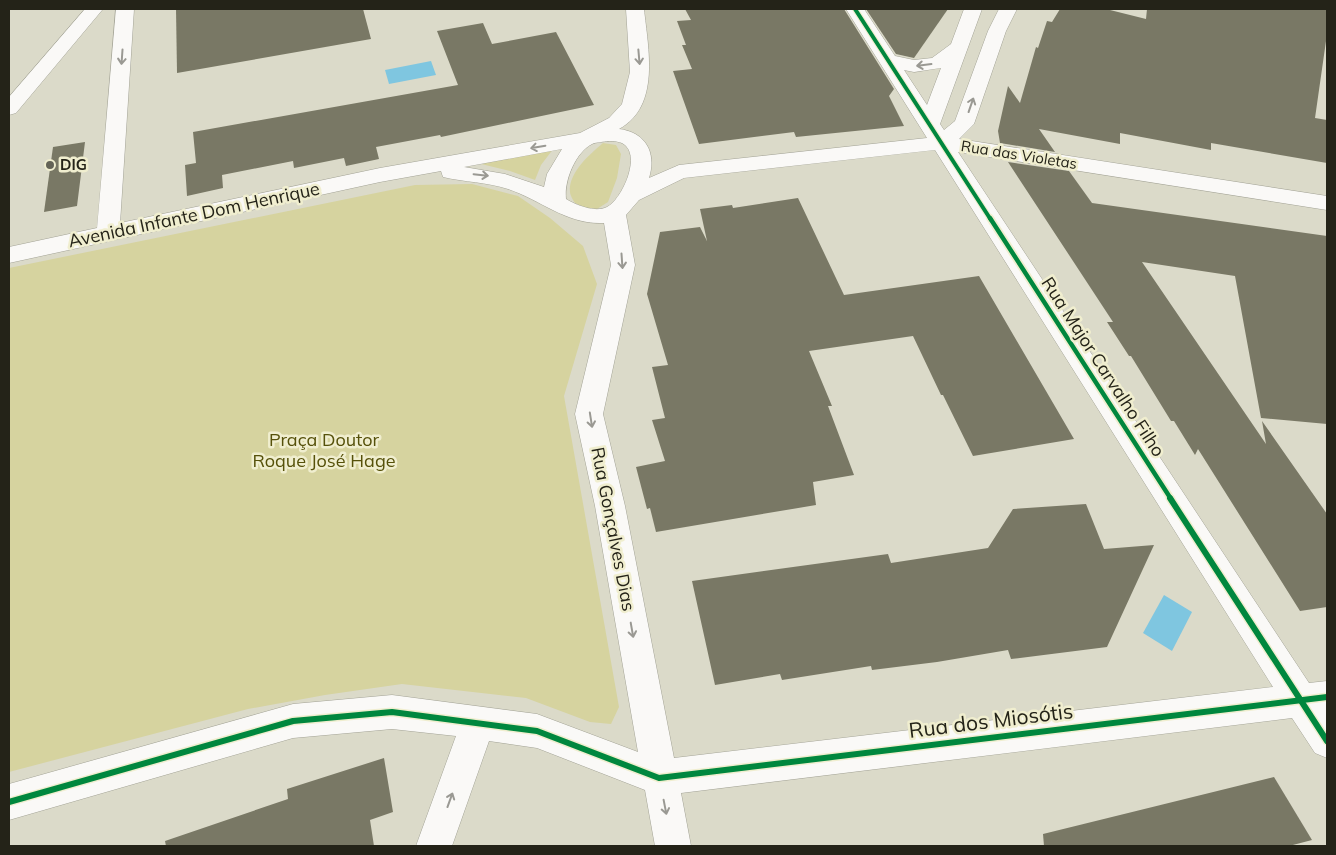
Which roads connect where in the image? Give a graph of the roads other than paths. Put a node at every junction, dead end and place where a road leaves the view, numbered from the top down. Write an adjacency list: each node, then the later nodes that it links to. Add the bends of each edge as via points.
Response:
1 (94, 9): 9 (street)
2 (125, 9): 18 (street, one-way to 18)
3 (635, 9): 11 (street, one-way to 11, via 640,72 632,106 616,122)
4 (855, 9): 8 (street, Rua Major Carvalho Filho)
5 (973, 9): 7 (street)
6 (1008, 9): 10 (street, one-way to 6, via 964,124)
7 (957, 48): 8 (street, one-way to 8, via 938,63 914,66); 10 (street, via 939,103)
8 (887, 60): 10 (street, Rua Major Carvalho Filho)
9 (9, 109)
10 (936, 134): 13 (street, Rua das Violetas); 16 (street, Rua das Violetas); 20 (street, Rua Major Carvalho Filho)
11 (586, 138): 12 (street, via 625,136); 14 (street, Avenida Infante Dom Henrique, one-way to 14); 15 (street, via 569,154 558,174)
12 (637, 146): 13 (street); 17 (street, via 641,162 640,179)
13 (679, 172): 17 (street, Rua das Violetas)
14 (380, 175): 15 (street, Avenida Infante Dom Henrique, one-way to 15, via 441,172 488,176 533,189); 18 (street, Avenida Infante Dom Henrique)
15 (555, 202): 17 (street, via 566,210 599,216)
16 (1327, 203)
17 (623, 204): 23 (street, Rua Gonçalves Dias, one-way to 23, via 623,265 590,414 610,506)
18 (108, 234): 19 (street, Avenida Infante Dom Henrique)
19 (9, 255)
20 (1314, 699): 22 (street, Rua Major Carvalho Filho); 23 (street, Rua dos Miosótis)
21 (478, 722): 23 (street, via 538,732); 24 (street, via 392,712 293,721); 25 (street, one-way to 21)
22 (1327, 741)
23 (659, 778): 26 (street, Rua Gonçalves Dias, one-way to 26)
24 (9, 802)
25 (434, 846)
26 (673, 846)

